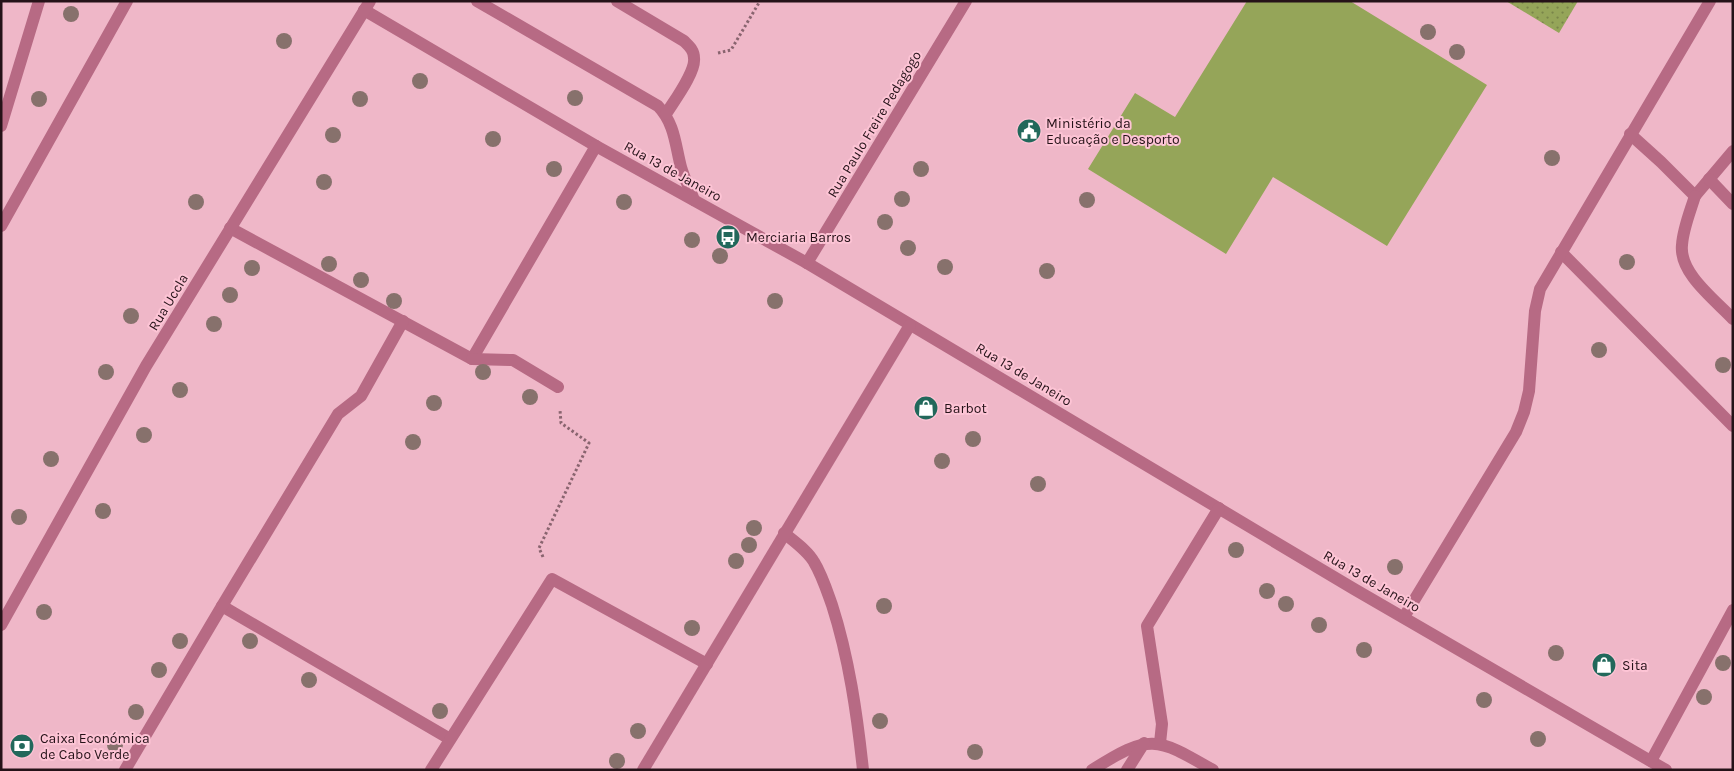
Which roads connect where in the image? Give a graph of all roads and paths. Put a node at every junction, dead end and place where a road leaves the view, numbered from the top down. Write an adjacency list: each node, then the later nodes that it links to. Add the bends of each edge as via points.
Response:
1 (39, 1): 11 (street)
2 (127, 1): 19 (street)
3 (477, 1): 10 (street, via 658,106)
4 (618, 1): 9 (street, via 684,41)
5 (760, 1): 9 (path, via 731,50)
6 (966, 1): 22 (street, Rua Paulo Freire Pedagogo)
7 (1710, 1): 12 (street)
8 (367, 6): 13 (street, Rua 13 de Janeiro); 20 (street, Rua Uccla)
9 (695, 58): 10 (street, via 694,68)
10 (666, 114): 17 (street, via 672,125 681,169)
11 (1, 126)
12 (1630, 134): 16 (street); 21 (street)
13 (596, 146): 17 (street, Rua 13 de Janeiro); 26 (street)
14 (1733, 151): 15 (street)
15 (1709, 179): 16 (street); 18 (street)
16 (1694, 196): 23 (street, via 1682,244 1684,264)
17 (694, 200): 22 (street, Rua 13 de Janeiro)
18 (1733, 204)
19 (1, 226)
20 (230, 228): 24 (street); 35 (street, Rua Uccla, via 146,366)
21 (1561, 252): 28 (street); 34 (street, via 1540,289 1534,311 1529,391 1516,432)
22 (807, 263): 25 (street, Rua 13 de Janeiro)
23 (1733, 319)
24 (402, 321): 26 (street); 32 (street, via 361,396 338,414)
25 (910, 325): 29 (street, Rua 13 de Janeiro); 30 (street)
26 (472, 358): 27 (street, via 513,360)
27 (558, 387): 31 (path, via 561,423 589,443 539,548)
28 (1733, 426)
29 (1220, 508): 34 (street, Rua 13 de Janeiro); 39 (street, via 1147,626 1162,724)
30 (784, 533): 36 (street); 44 (street, via 814,561 827,590 841,632)
31 (552, 579): 36 (street); 37 (street)
32 (222, 606): 37 (street); 41 (street)
33 (1733, 610): 40 (street)
34 (1404, 617): 40 (street, Rua 13 de Janeiro)
35 (1, 625)
36 (707, 664): 43 (street)
37 (450, 739): 42 (street)
38 (1144, 743): 39 (street); 45 (street, via 1126,749); 46 (street)
39 (1160, 743): 47 (street, via 1176,748)
40 (1651, 761): 48 (street, Rua 13 de Janeiro)
41 (126, 770)
42 (431, 770)
43 (643, 770)
44 (863, 770)
45 (1092, 770)
46 (1128, 770)
47 (1213, 770)
48 (1666, 770)

